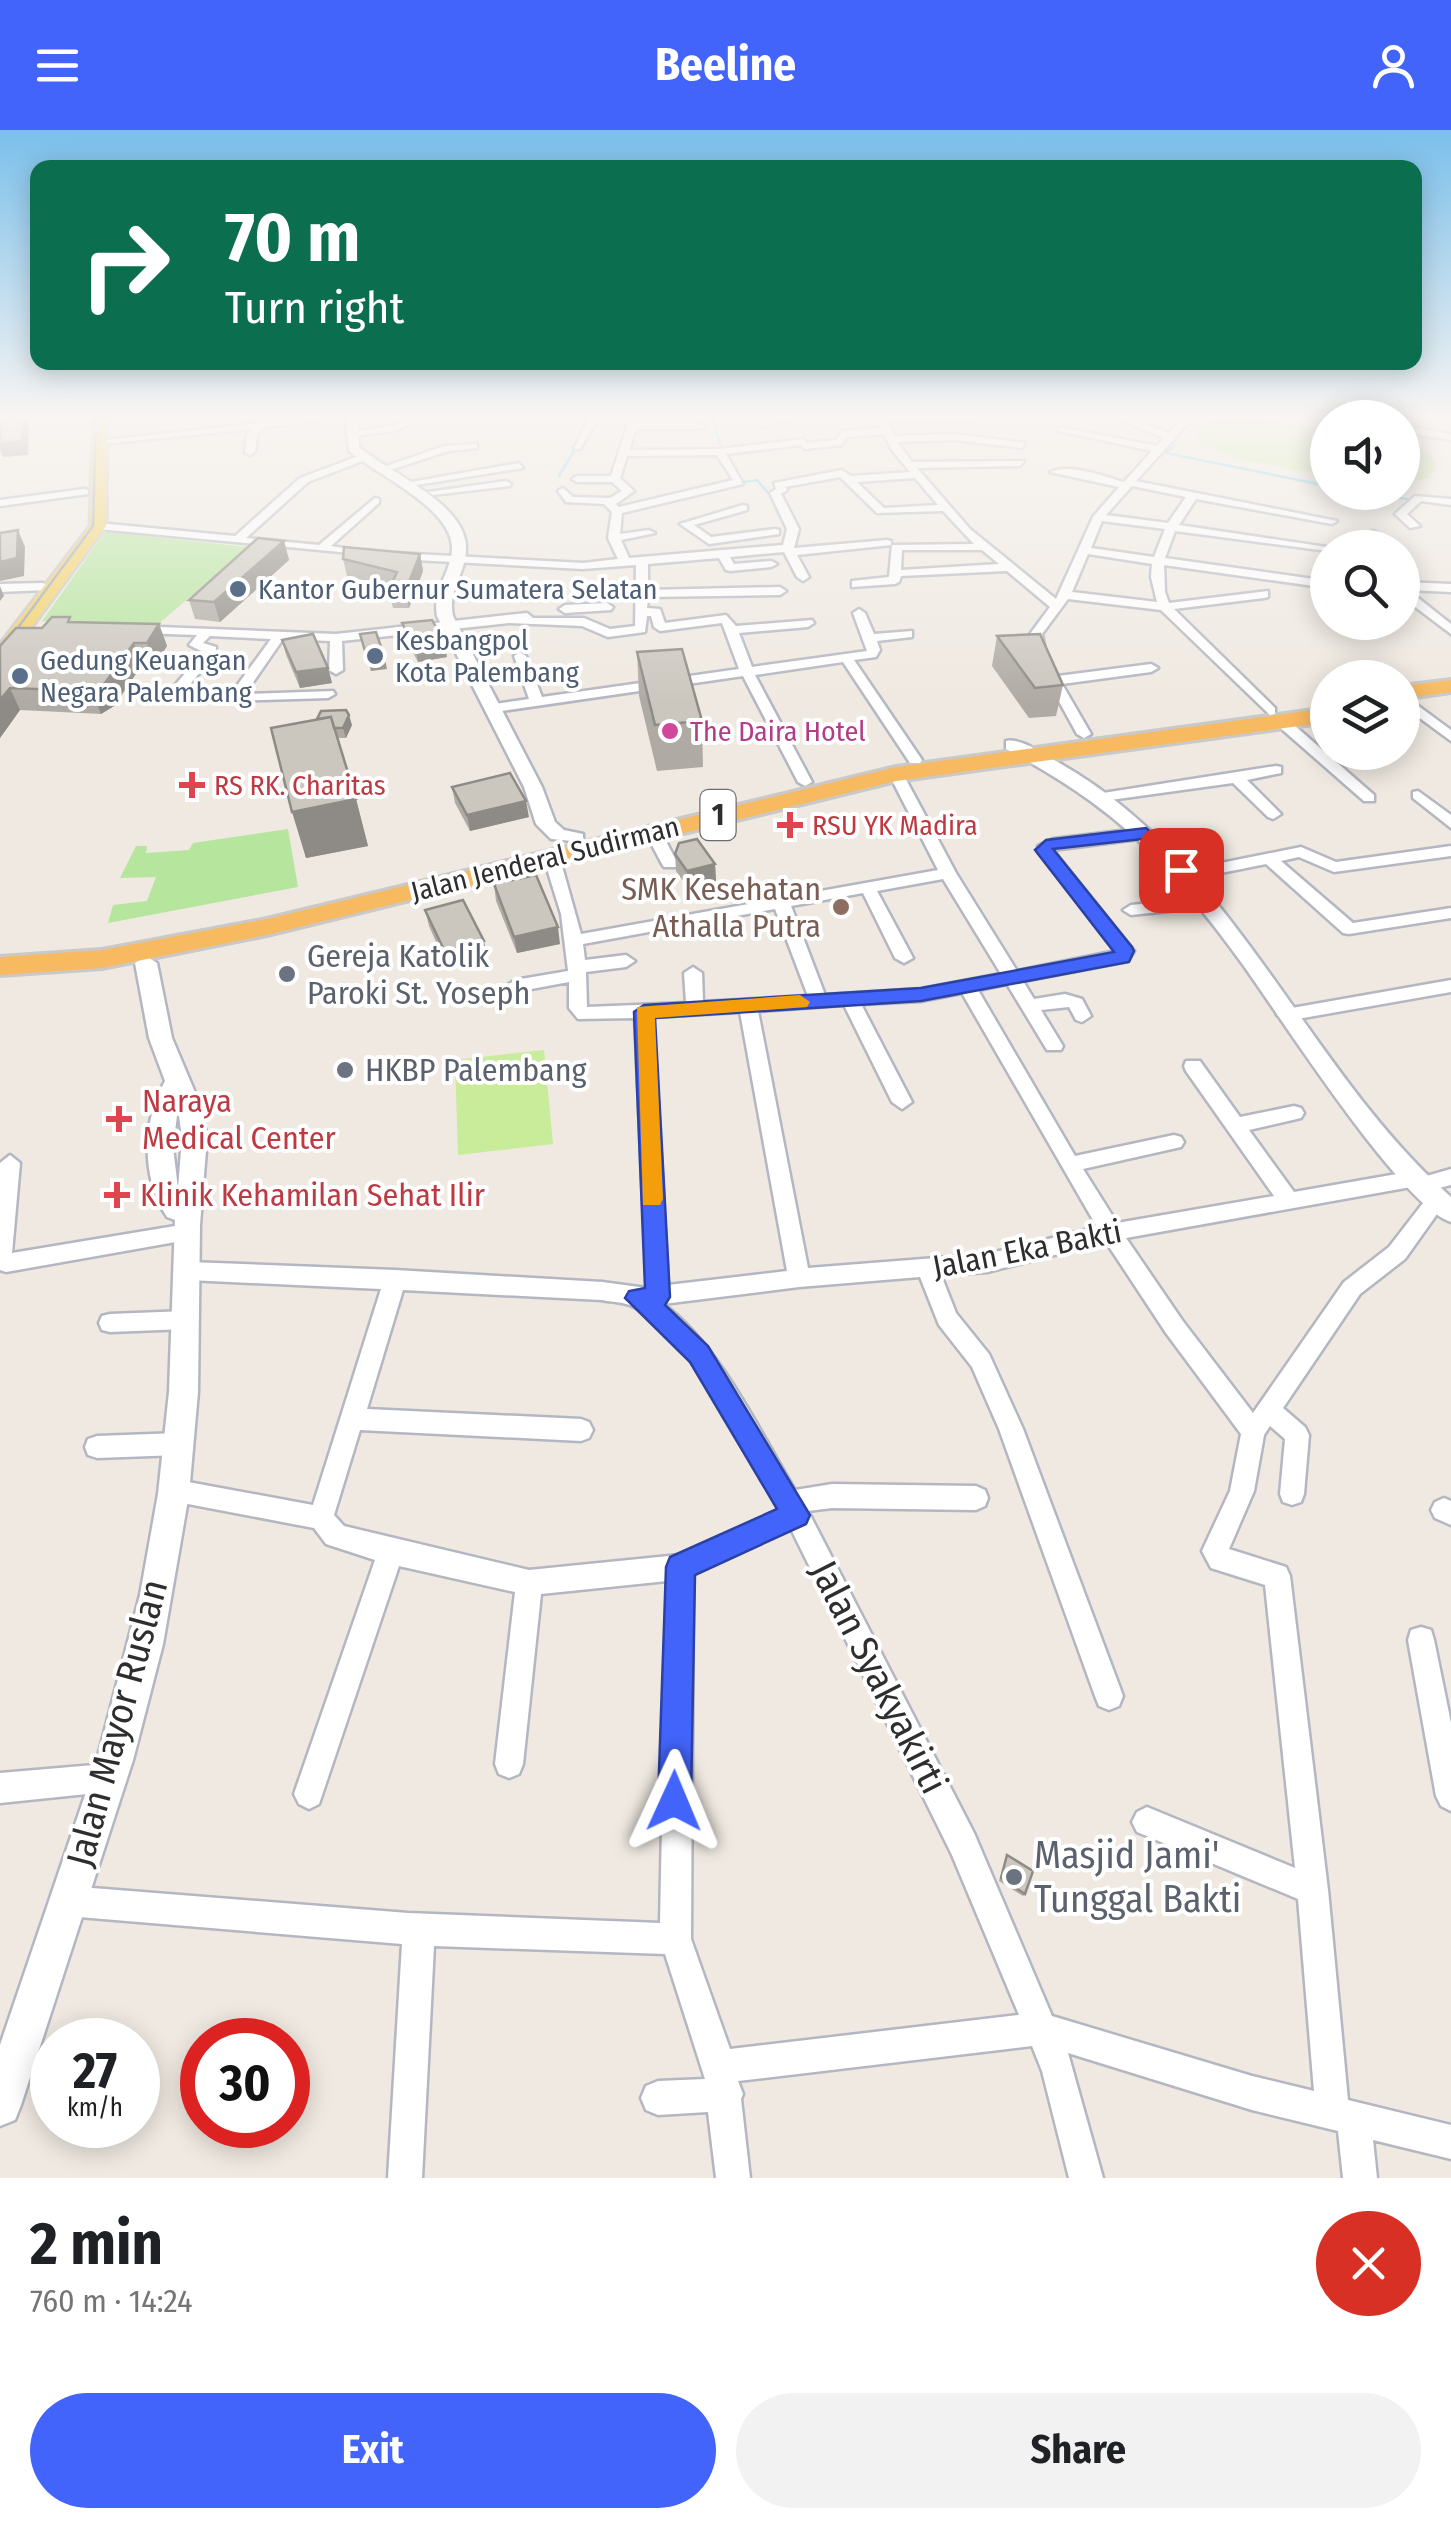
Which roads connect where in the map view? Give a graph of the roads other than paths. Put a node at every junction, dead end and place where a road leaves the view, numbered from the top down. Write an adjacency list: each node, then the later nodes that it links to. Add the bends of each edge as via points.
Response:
1 (88, 513): 20 (main road)
2 (93, 513): 20 (main road)
3 (268, 513): 26 (street)
4 (362, 513): 31 (street)
5 (438, 513): 37 (street, via 456,530)
6 (613, 513): 25 (street)
7 (722, 513): 23 (street); 23 (street, via 685,524 707,540)
8 (783, 513): 32 (street)
9 (950, 513): 29 (street)
10 (1102, 513): 15 (street)
11 (1180, 513): 18 (street)
12 (1250, 513): 24 (street)
13 (1284, 513): 16 (street)
14 (1402, 513): 19 (street)
15 (1098, 517): 18 (street); 33 (street)
16 (1332, 521)
17 (873, 526): 30 (street)
18 (1170, 526): 24 (street); 38 (street)
19 (1414, 526)
20 (91, 531): 26 (street); 50 (main road); 64 (main road)
21 (775, 532): 23 (street)
22 (650, 533): 25 (street)
23 (748, 536): 34 (street)
24 (1238, 536): 27 (street); 44 (street)
25 (614, 538): 39 (street)
26 (236, 541): 31 (street)
27 (1302, 545): 28 (street); 47 (street)
28 (1310, 546)
29 (984, 547): 30 (street); 42 (street)
30 (894, 548): 32 (street); 36 (street); 49 (street, via 895,580)
31 (321, 549): 37 (street)
32 (789, 550): 34 (street); 46 (street)
33 (1081, 550): 38 (street); 56 (street)
34 (752, 552): 35 (street)
35 (723, 555): 40 (street); 41 (street, via 731,568)
36 (852, 559)
37 (456, 561): 39 (street, via 583,572); 66 (street, via 442,603)
38 (1160, 562): 44 (street); 59 (street, via 1154,585)
39 (626, 564): 40 (street)
40 (642, 564): 55 (street)
41 (771, 564)
42 (1012, 567): 43 (street); 56 (street)
43 (904, 572)
44 (1226, 572): 45 (street)
45 (1242, 574): 47 (street); 59 (street, via 1264,594)
46 (803, 576)
47 (1300, 581): 48 (street)
48 (1310, 582)
49 (856, 584)
50 (42, 586): 51 (street); 76 (main road)
51 (0, 588)
52 (1420, 588): 53 (street)
53 (1451, 588)
54 (780, 591): 55 (street)
55 (642, 594): 60 (street)
56 (1060, 600): 59 (street); 83 (street, via 1035,642)
57 (1420, 603): 69 (street)
58 (607, 607): 62 (street, via 556,609)
59 (1166, 607): 96 (street)
60 (644, 612): 62 (street, via 641,629 622,632 584,622); 68 (street, via 656,612 661,627 726,619)
61 (859, 612): 75 (street)
62 (514, 621): 66 (street)
63 (808, 623): 68 (street)
64 (26, 624): 65 (street); 78 (main road)
65 (51, 625)
66 (449, 625): 74 (street); 92 (street)
67 (127, 628): 70 (street)
68 (732, 630): 82 (street)
69 (1451, 630)
70 (207, 632): 71 (street); 88 (street, via 196,644 210,650)
71 (233, 633): 73 (street); 84 (street)
72 (908, 634): 75 (street)
73 (279, 636): 74 (street); 86 (street, via 235,698)
74 (336, 638): 81 (street)
75 (869, 638): 79 (street, via 871,654)
76 (0, 639)
77 (520, 656): 91 (street)
78 (0, 657)
79 (847, 658): 82 (street); 100 (street)
80 (1151, 668): 83 (street)
81 (336, 670)
82 (748, 672): 91 (street); 103 (street)
83 (1054, 680): 97 (street)
84 (189, 686)
85 (1451, 686): 87 (highway)
86 (328, 694)
87 (1420, 695)
88 (170, 698)
89 (1451, 699): 90 (highway)
90 (1420, 700)
91 (537, 702): 92 (street)
92 (495, 708): 111 (street, via 551,831)
93 (1310, 708): 96 (highway, Jalan Jenderal Sudirman / 1)
94 (1420, 712): 98 (street)
95 (1310, 715): 96 (highway, Jalan Jenderal Sudirman / 1)
96 (1276, 716): 97 (highway, Jalan Jenderal Sudirman / 1); 99 (highway, Jalan Jenderal Sudirman / 1); 106 (street)
97 (1084, 734): 99 (highway, Jalan Jenderal Sudirman / 1)
98 (1451, 737)
99 (1022, 749): 100 (highway, Jalan Jenderal Sudirman / 1); 105 (street)
100 (906, 767): 103 (highway, Jalan Jenderal Sudirman / 1); 109 (highway, Jalan Jenderal Sudirman / 1); 116 (street)
101 (1276, 770): 102 (street)
102 (1236, 778): 105 (street); 107 (street)
103 (805, 782): 111 (highway, Jalan Jenderal Sudirman / 1)
104 (1418, 795): 108 (street)
105 (1103, 797): 110 (street)
106 (1369, 798)
107 (1274, 814)
108 (1449, 819)
109 (653, 832): 111 (highway, Jalan Jenderal Sudirman / 1); 115 (street)
110 (1146, 833): 117 (street); 131 (street, via 1044,850 1124,955)
111 (585, 840): 114 (highway, Jalan Jenderal Sudirman / 1); 124 (highway, Jalan Jenderal Sudirman / 1, via 171,929)
112 (1451, 851): 113 (street, via 1334,867 1301,852)
113 (1268, 858): 117 (street); 122 (street, via 1350,930)
114 (552, 859): 123 (street); 125 (highway, Jalan Jenderal Sudirman / 1)
115 (670, 864)
116 (948, 873): 118 (street); 131 (street)
117 (1186, 875): 119 (street)
118 (868, 890): 120 (street); 126 (street)
119 (1209, 902): 121 (street); 141 (street)
120 (782, 905): 123 (street); 136 (street)
121 (1131, 910)
122 (1451, 914)
123 (576, 940): 129 (street)
124 (0, 949)
125 (156, 956): 128 (highway, Jalan Jenderal Sudirman); 145 (street, Jalan Mayor Ruslan)
126 (904, 958)
127 (626, 962): 129 (street)
128 (0, 968)
129 (578, 971): 132 (street); 140 (street, via 580,1014)
130 (693, 973): 139 (street)
131 (1014, 978): 134 (street); 138 (street)
132 (514, 986)
133 (1451, 986): 141 (street)
134 (968, 987): 135 (street); 153 (street)
135 (849, 998): 136 (street); 146 (street)
136 (818, 1000): 137 (street)
137 (748, 1005): 139 (street); 161 (street)
138 (1029, 1006): 142 (street, via 1065,1000 1076,1003); 143 (street)
139 (694, 1010): 140 (street)
140 (644, 1012): 163 (street)
141 (1286, 1015): 155 (street)
142 (1082, 1016)
143 (1054, 1046)
144 (1193, 1066): 148 (street)
145 (176, 1082): 150 (street, Jalan Mayor Ruslan, via 188,1098); 151 (street, Jalan Mayor Ruslan, via 162,1115)
146 (902, 1102)
147 (1294, 1113): 148 (street)
148 (1238, 1125): 156 (street)
149 (1174, 1142): 153 (street)
150 (195, 1152): 151 (street); 157 (street, Jalan Mayor Ruslan)
151 (163, 1158): 157 (street, Jalan Mayor Ruslan, via 168,1202)
152 (10, 1164): 157 (street, via 0,1250 6,1263)
153 (1071, 1164): 158 (street)
154 (1451, 1177): 155 (street, Jalan Eka Bakti)
155 (1431, 1194): 156 (street, Jalan Eka Bakti); 167 (street, via 1397,1253 1352,1288)
156 (1288, 1198): 158 (street, Jalan Eka Bakti)
157 (187, 1221): 160 (street, Jalan Mayor Ruslan)
158 (1112, 1232): 159 (street, Jalan Eka Bakti); 167 (street, via 1191,1355)
159 (928, 1270): 161 (street, Jalan Eka Bakti); 181 (street, via 947,1318 980,1361 1012,1429)
160 (189, 1271): 162 (street); 164 (street, Jalan Mayor Ruslan)
161 (799, 1278): 163 (street, Jalan Eka Bakti)
162 (396, 1280): 163 (street); 166 (street)
163 (648, 1298): 174 (street, Jalan Syakyakirti, via 699,1354)
164 (186, 1320): 165 (street); 169 (street, Jalan Mayor Ruslan)
165 (110, 1323)
166 (352, 1419): 168 (street); 175 (street)
167 (1261, 1422): 172 (street, via 1297,1435); 188 (street, via 1242,1491 1215,1551 1220,1559 1278,1576)
168 (582, 1430)
169 (179, 1444): 170 (street); 171 (street, Jalan Mayor Ruslan)
170 (97, 1447)
171 (172, 1490): 175 (street); 183 (street, Jalan Mayor Ruslan, via 146,1644)
172 (1292, 1494)
173 (976, 1498): 174 (street, via 832,1496)
174 (792, 1508): 177 (street); 192 (street, Jalan Syakyakirti, via 927,1768)
175 (321, 1518): 176 (street, via 335,1535)
176 (390, 1554): 178 (street); 185 (street)
177 (680, 1567): 178 (street); 191 (street)
178 (529, 1583): 182 (street)
179 (1422, 1640): 180 (street)
180 (1442, 1694): 186 (street)
181 (1109, 1696)
182 (509, 1764)
183 (106, 1778): 184 (street); 189 (street, Jalan Mayor Ruslan)
184 (0, 1788)
185 (309, 1794)
186 (1451, 1796)
187 (1146, 1822): 188 (street)
188 (1313, 1890): 196 (street)
189 (67, 1901): 190 (street); 195 (street, Jalan Mayor Ruslan)
190 (419, 1929): 191 (street); 198 (street)
191 (675, 1939): 193 (street)
192 (1042, 2029): 193 (street); 196 (street); 200 (street, Jalan Syakyakirti)
193 (723, 2080): 194 (street); 199 (street)
194 (658, 2098)
195 (0, 2105)
196 (1343, 2115): 197 (street); 201 (street)
197 (1451, 2142)
198 (406, 2178)
199 (733, 2178)
200 (1086, 2178)
201 (1360, 2178)

